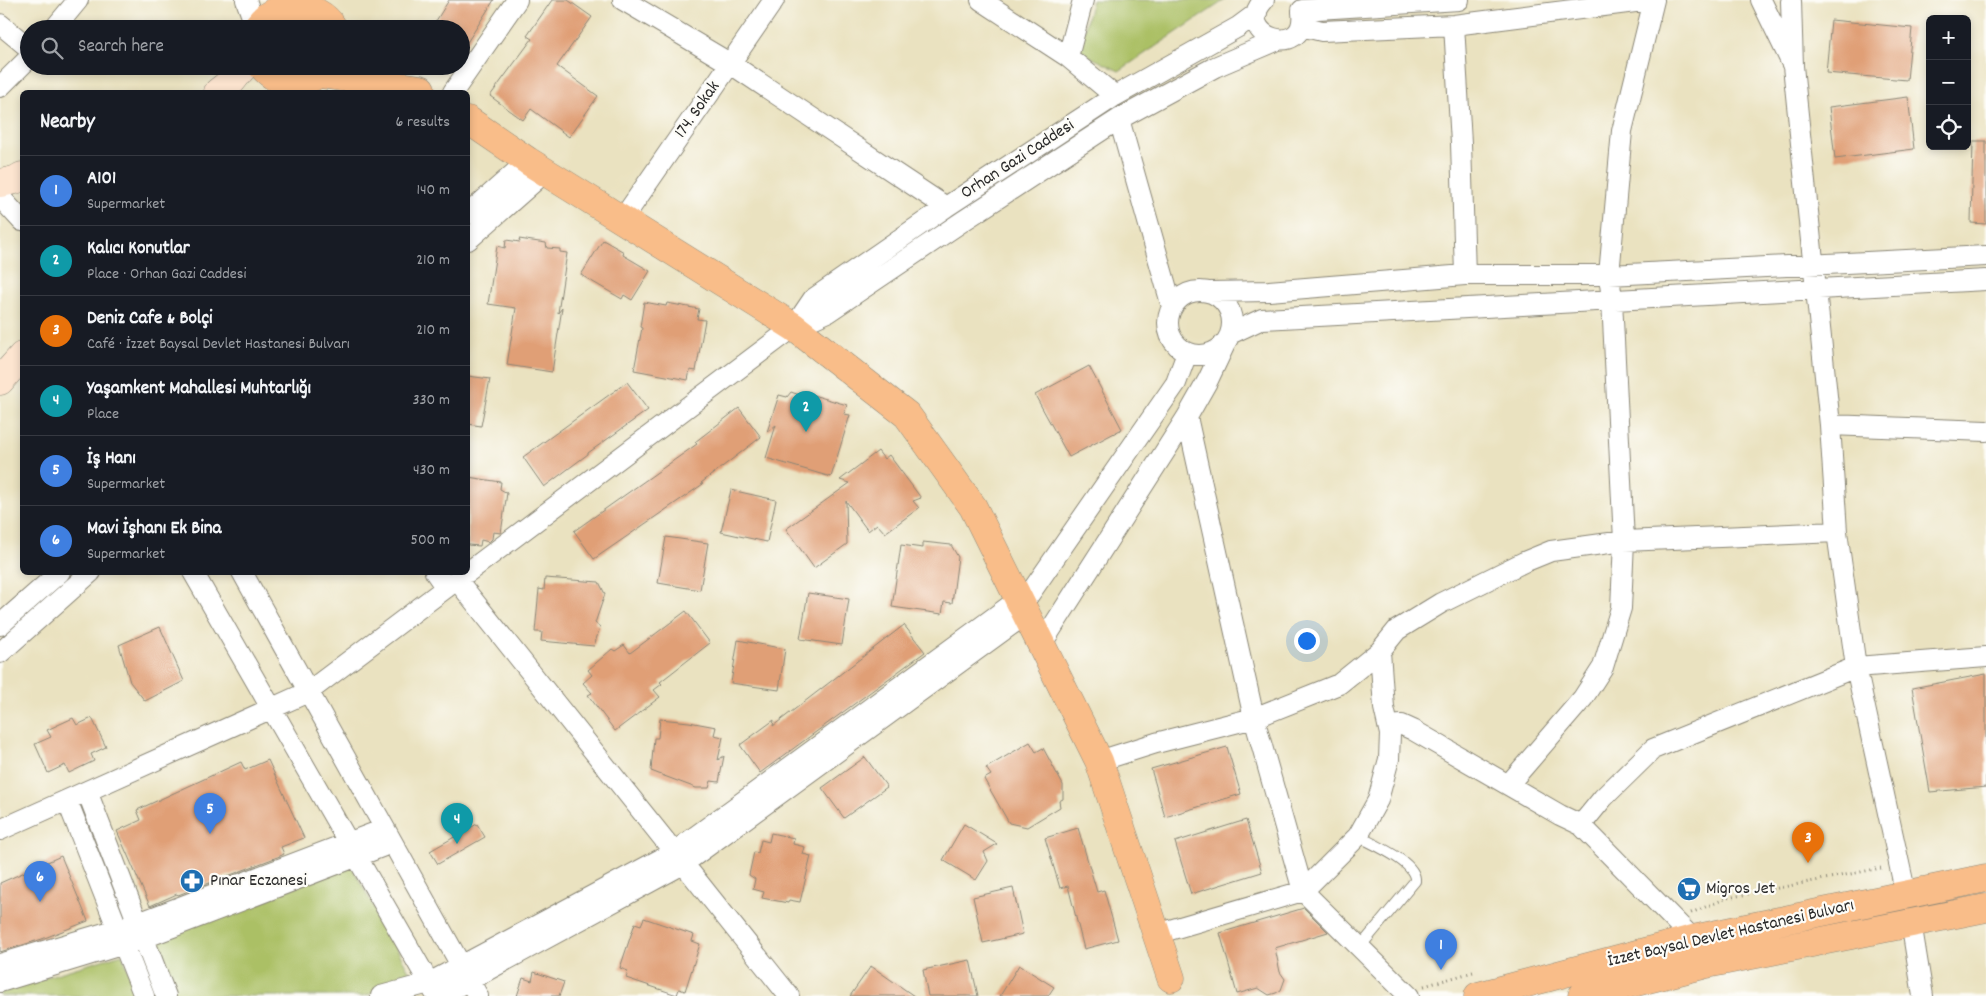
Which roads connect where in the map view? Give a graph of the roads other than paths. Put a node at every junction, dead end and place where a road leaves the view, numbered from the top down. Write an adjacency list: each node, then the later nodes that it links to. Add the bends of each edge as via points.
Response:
1 (78, 0): 16 (street)
2 (246, 0): 17 (street)
3 (288, 0): 15 (main road, via 311,4); 18 (main road, via 268,10)
4 (517, 0): 27 (street)
5 (623, 0): 24 (street)
6 (774, 0): 24 (street, 174. Sokak)
7 (981, 0): 23 (street)
8 (1083, 0): 23 (street)
9 (1459, 0): 14 (street)
10 (1653, 0): 20 (street); 51 (street, via 1622,131)
11 (1761, 0): 12 (street, via 1778,5); 25 (street)
12 (1791, 1): 25 (street)
13 (1261, 4): 21 (street, via 1259,28); 38 (street, Orhan Gazi Caddesi, via 1238,28)
14 (1299, 8): 20 (street, via 1322,31); 21 (street, via 1292,36)
15 (330, 19)
16 (61, 20)
17 (253, 20)
18 (260, 20)
19 (0, 24): 22 (street)
20 (1454, 25): 50 (street)
21 (1278, 40): 39 (street, via 1215,67)
22 (20, 41)
23 (1068, 57): 38 (street)
24 (731, 64): 43 (street); 46 (street, 174. Sokak)
25 (1793, 66): 49 (street)
26 (20, 67): 33 (street)
27 (470, 67)
28 (237, 75): 34 (main road)
29 (272, 75): 32 (main road, via 284,81)
30 (402, 75): 36 (main road)
31 (464, 75): 37 (street)
32 (311, 78): 35 (main road)
33 (0, 87)
34 (221, 90)
35 (415, 90)
36 (423, 90)
37 (453, 90)
38 (1115, 96): 43 (street, Orhan Gazi Caddesi)
39 (1119, 119): 56 (street); 57 (street, via 828,312)
40 (470, 121): 41 (main road)
41 (536, 167): 44 (street); 46 (main road); 47 (street)
42 (12, 184): 45 (street)
43 (946, 207): 57 (street, Orhan Gazi Caddesi, via 813,299)
44 (470, 213)
45 (20, 214)
46 (622, 220): 57 (main road)
47 (470, 238)
48 (1986, 256): 49 (street)
49 (1814, 263): 51 (street); 53 (street)
50 (1465, 275): 51 (street); 54 (street, via 1269,291)
51 (1609, 275): 55 (street)
52 (1986, 280): 53 (street)
53 (1817, 288): 55 (street); 63 (street)
54 (1209, 292): 56 (street, via 1188,293); 58 (street, via 1219,296 1229,309 1233,324)
55 (1612, 300): 58 (street, via 1262,319); 66 (street)
56 (1172, 307): 59 (street, via 1168,323 1171,339)
57 (794, 327): 67 (street); 73 (main road, via 907,415 973,507)
58 (1228, 339): 59 (street, via 1208,355); 62 (street)
59 (1187, 353): 73 (street, via 1176,383)
60 (20, 358): 61 (main road)
61 (0, 381)
62 (1187, 417): 75 (street); 82 (street)
63 (1830, 425): 64 (street); 65 (street)
64 (1986, 431)
65 (1837, 532): 66 (street); 79 (street)
66 (1624, 541): 76 (street, via 1551,551 1524,562 1441,602 1397,630); 85 (street, via 1621,608 1603,667 1583,698)
67 (470, 566)
68 (57, 575): 74 (street)
69 (88, 575): 77 (street)
70 (194, 575): 81 (street)
71 (244, 575): 80 (street)
72 (456, 576): 80 (street); 93 (street)
73 (1022, 606): 75 (main road); 93 (street)
74 (0, 625)
75 (1041, 645): 84 (main road)
76 (1380, 651): 82 (street, via 1339,684); 83 (street)
77 (0, 653)
78 (1986, 657): 79 (street)
79 (1856, 667): 88 (street, via 1654,749 1603,798); 96 (street)
80 (308, 692): 81 (street); 90 (street)
81 (271, 709): 86 (street); 92 (street)
82 (1254, 718): 84 (street, via 1156,743); 95 (street)
83 (1388, 726): 85 (street, via 1402,725 1413,730); 91 (street, via 1389,759 1385,779 1378,800)
84 (1099, 762): 100 (main road)
85 (1509, 784): 88 (street)
86 (87, 791): 87 (street); 99 (street)
87 (68, 800): 89 (street); 101 (street)
88 (1581, 825): 102 (street)
89 (0, 830)
90 (388, 836): 92 (street); 105 (street)
91 (1358, 836): 95 (street); 103 (lane, via 1404,862 1416,876)
92 (352, 849): 99 (street); 109 (street)
93 (678, 858): 105 (street); 113 (street)
94 (1986, 878): 96 (main road, İzzet Baysal Devlet Hastanesi Bulvarı)
95 (1303, 891): 100 (street); 103 (street)
96 (1906, 895): 102 (main road, İzzet Baysal Devlet Hastanesi Bulvarı)
97 (1986, 908): 98 (main road, İzzet Baysal Devlet Hastanesi Bulvarı)
98 (1911, 922): 107 (main road, İzzet Baysal Devlet Hastanesi Bulvarı, via 1707,964); 117 (street)
99 (141, 931): 101 (street); 111 (street)
100 (1156, 934): 108 (main road)
101 (121, 937): 104 (street); 106 (street); 110 (street)
102 (1693, 939): 115 (main road, İzzet Baysal Devlet Hastanesi Bulvarı)
103 (1360, 947): 114 (street)
104 (0, 964)
105 (469, 981): 109 (street)
106 (0, 982)
107 (1643, 989): 116 (main road, İzzet Baysal Devlet Hastanesi Bulvarı)
108 (1175, 990)
109 (435, 992): 112 (street)
110 (144, 996)
111 (166, 996)
112 (381, 996)
113 (789, 996)
114 (1409, 996)
115 (1478, 996)
116 (1582, 996)
117 (1923, 996)

